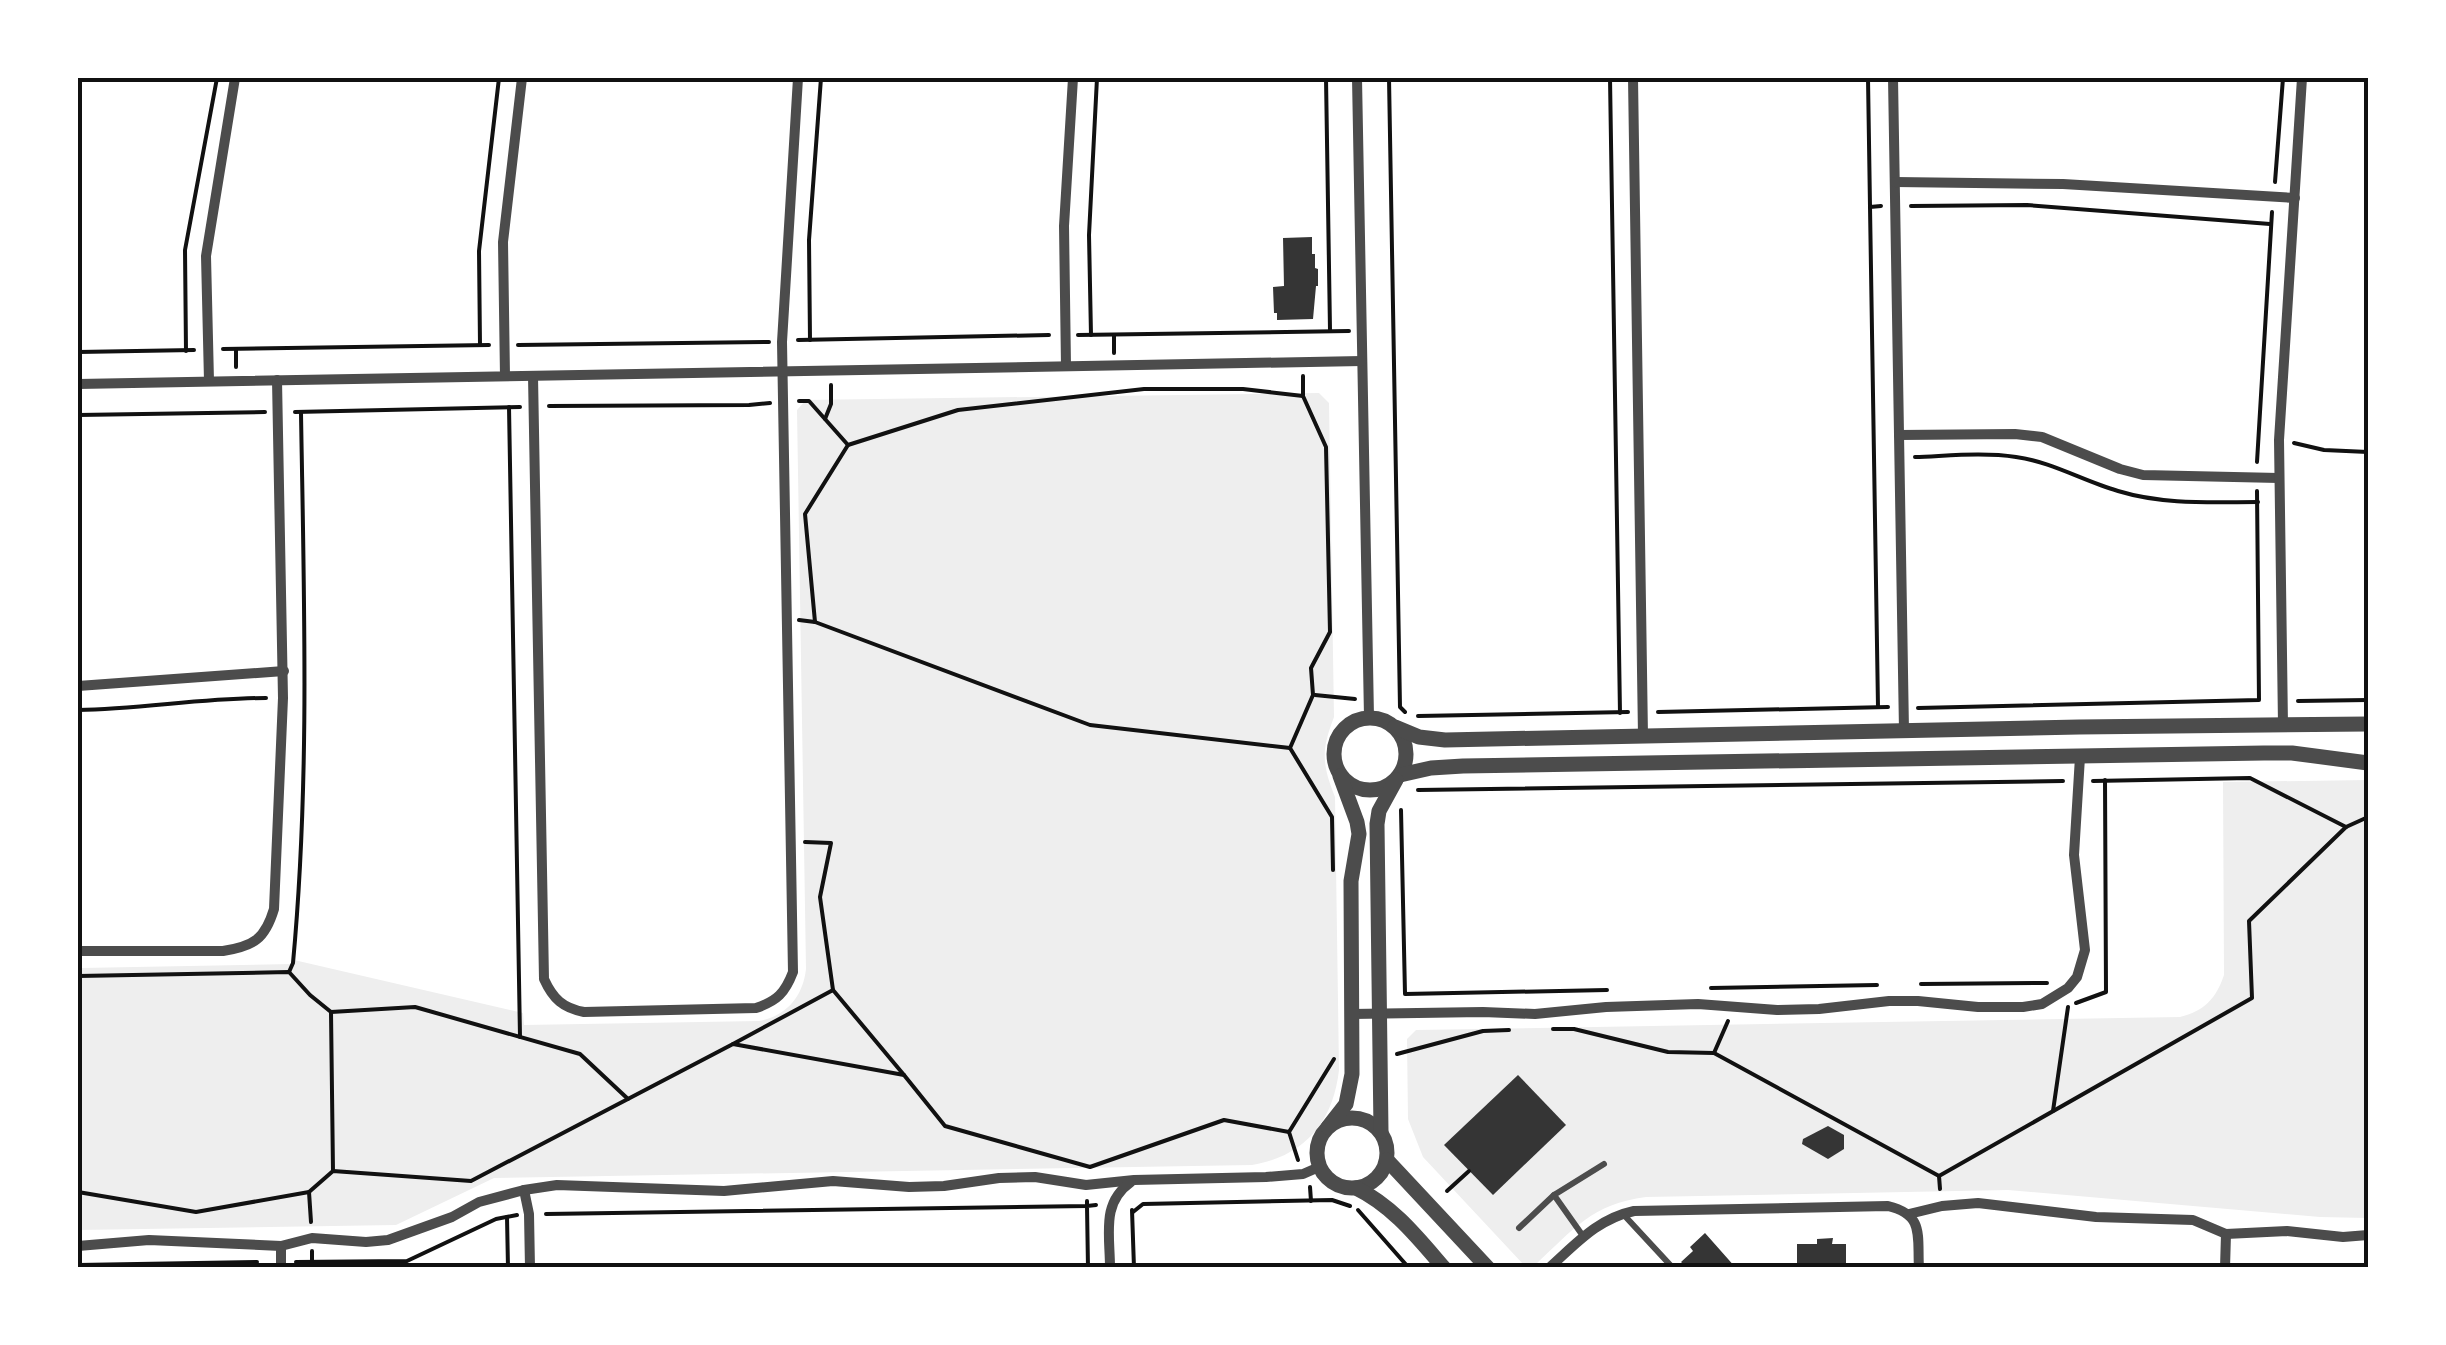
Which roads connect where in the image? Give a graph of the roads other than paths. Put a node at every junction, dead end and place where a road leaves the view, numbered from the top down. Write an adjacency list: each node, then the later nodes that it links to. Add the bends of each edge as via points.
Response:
1 (235, 78): 17 (street, via 206,256)
2 (522, 78): 14 (street, via 503,242)
3 (798, 78): 13 (street)
4 (1073, 78): 12 (street, via 1064,226)
5 (1357, 78): 11 (street)
6 (1633, 78): 29 (street)
7 (1893, 78): 9 (street)
8 (2302, 78): 10 (street)
9 (1895, 182): 10 (street); 19 (street)
10 (2295, 198): 20 (street)
11 (1362, 361): 12 (street); 23 (street)
12 (1066, 366): 13 (street)
13 (783, 371): 15 (street); 15 (street, via 792,972 786,989 756,1008 584,1012 557,1001 544,979)
14 (505, 376): 15 (street); 16 (street)
15 (533, 376)
16 (277, 380): 17 (street); 21 (street)
17 (209, 382): 18 (street)
18 (78, 384)
19 (1899, 435): 20 (street, via 2042,437 2142,475); 28 (street)
20 (2279, 478): 25 (street)
21 (284, 671): 22 (street); 37 (street, via 269,926 245,947 224,951)
22 (78, 686)
23 (1369, 717): 27 (street); 35 (street, via 1348,724 1335,743)
24 (2368, 724): 25 (street)
25 (2283, 725): 26 (street); 30 (street)
26 (2079, 727): 28 (street); 31 (street)
27 (1395, 728): 29 (street, via 1445,740); 36 (street, via 1406,745)
28 (1904, 731): 29 (street); 32 (street)
29 (1643, 736): 33 (street)
30 (2283, 753): 31 (street); 34 (street)
31 (2080, 757): 32 (street); 39 (street, via 2074,855 2085,950 2077,976 2042,1004 1889,1001 1777,1010 1670,1004 1536,1014)
32 (1906, 758): 33 (street)
33 (1644, 763): 36 (street, via 1431,768)
34 (2368, 764)
35 (1340, 776): 36 (street, via 1374,790); 38 (street, via 1359,834 1351,881)
36 (1398, 777): 39 (street, via 1377,824)
37 (78, 951)
38 (1352, 1014): 39 (street); 40 (street, via 1346,1104)
39 (1379, 1014): 41 (street)
40 (1328, 1127): 41 (street, via 1350,1117); 44 (street, via 1318,1146)
41 (1381, 1131): 42 (street)
42 (1387, 1160): 46 (street, via 1376,1179); 61 (street)
43 (1604, 1164): 48 (lane)
44 (1320, 1166): 45 (street, via 1266,1178); 46 (street, via 1334,1184)
45 (1134, 1180): 47 (street); 59 (street, via 1112,1203)
46 (1356, 1188): 60 (street, via 1396,1215)
47 (524, 1190): 56 (street, via 388,1240 312,1238); 58 (street)
48 (1554, 1195): 51 (lane); 54 (lane)
49 (1623, 1214): 50 (street, via 1888,1206); 54 (street); 63 (lane)
50 (1909, 1214): 52 (street, via 1978,1203 2193,1220); 64 (street, via 1917,1225)
51 (1520, 1228)
52 (2226, 1234): 53 (street); 65 (street)
53 (2368, 1235)
54 (1583, 1236): 62 (street)
55 (78, 1246): 56 (street, via 149,1240)
56 (281, 1246): 57 (street)
57 (281, 1264)
58 (530, 1268)
59 (1110, 1268)
60 (1444, 1268)
61 (1488, 1268)
62 (1549, 1268)
63 (1673, 1268)
64 (1918, 1268)
65 (2225, 1268)

